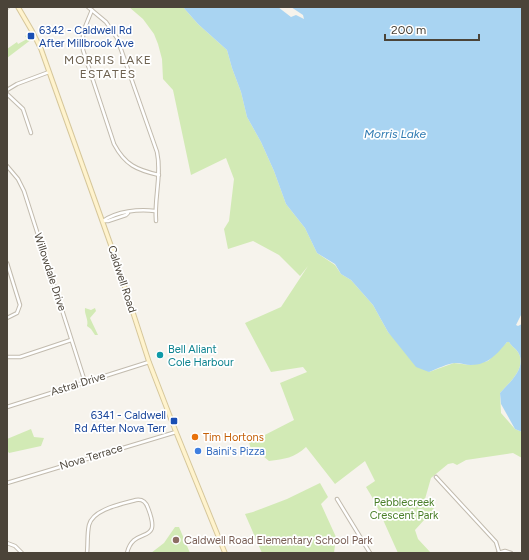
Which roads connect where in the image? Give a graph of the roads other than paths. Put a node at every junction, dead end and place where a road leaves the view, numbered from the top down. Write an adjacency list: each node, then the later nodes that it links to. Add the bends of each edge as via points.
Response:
1 (18, 7): 4 (street, Caldwell Road, via 39,43)
2 (88, 7): 3 (street)
3 (92, 10): 9 (street, via 110,26 120,44 157,152); 9 (street, via 83,32 83,50 114,144 133,166)
4 (49, 72): 5 (street); 11 (street, Caldwell Road)
5 (7, 90)
6 (7, 94): 7 (street, via 23,109)
7 (31, 133)
8 (7, 166): 15 (street, Willowdale Drive, via 24,191)
9 (159, 175): 10 (street)
10 (155, 211): 11 (street, via 142,210); 12 (street)
11 (103, 221): 17 (street, Caldwell Road)
12 (156, 221)
13 (7, 263): 14 (street, via 20,305 17,313)
14 (7, 318)
15 (71, 340): 16 (street, via 20,357); 18 (street, Willowdale Drive)
16 (7, 357)
17 (149, 362): 18 (street, Astral Drive); 20 (street, Caldwell Road)
18 (85, 382): 19 (street, Astral Drive)
19 (7, 407)
20 (176, 432): 22 (street, Nova Terrace); 29 (street, Caldwell Road)
21 (436, 477): 25 (street, via 496,542)
22 (7, 483)
23 (337, 499): 30 (street)
24 (7, 543): 26 (street)
25 (498, 552): 31 (street)
26 (22, 553)
27 (87, 553): 28 (street, via 89,527 94,516 103,510 141,500 146,503 153,527 149,533 133,541)
28 (127, 553)
29 (225, 553)
30 (370, 553)
31 (511, 553)

